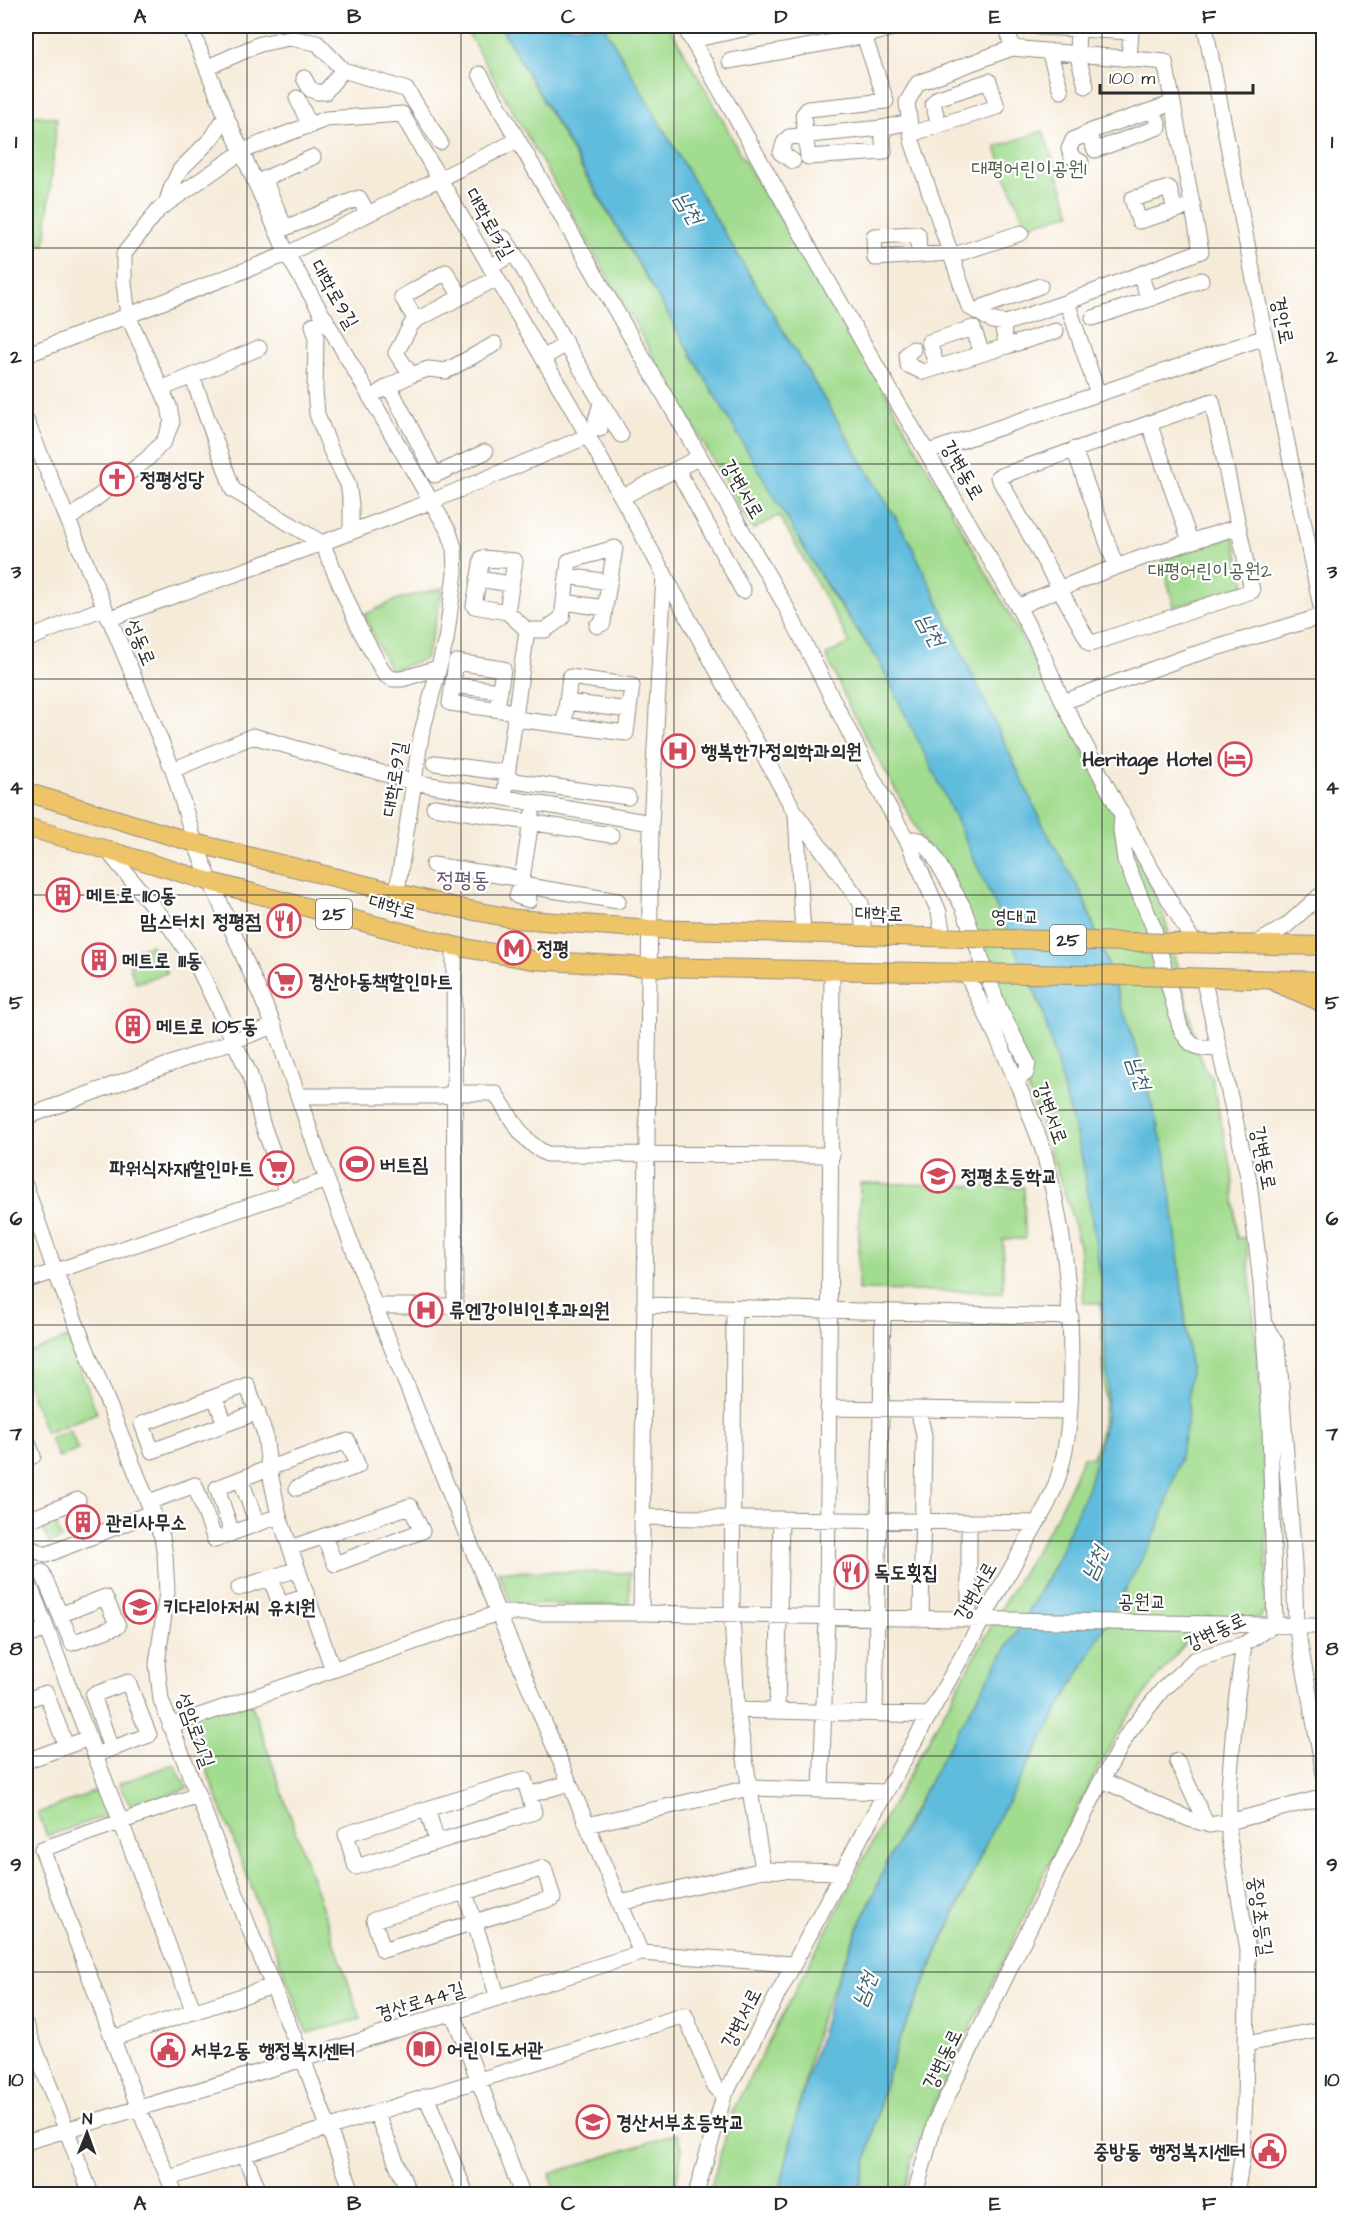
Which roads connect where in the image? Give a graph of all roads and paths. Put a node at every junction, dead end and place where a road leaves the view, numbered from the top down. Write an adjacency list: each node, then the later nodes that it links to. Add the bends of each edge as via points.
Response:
1 (190, 26): 16 (street, 대학로9길)
2 (684, 26): 10 (street, 강변동로)
3 (757, 26): 10 (street)
4 (898, 26): 9 (street)
5 (1007, 26): 11 (street)
6 (1205, 26): 61 (street, 경안로)
7 (1040, 27): 8 (street)
8 (1078, 29): 13 (street); 14 (street, via 1131,32)
9 (864, 36): 15 (street); 29 (street, via 886,101 808,109 803,115)
10 (692, 40): 84 (street, 강변동로)
11 (1012, 48): 12 (street); 28 (street, via 918,82 907,102)
12 (1049, 51): 13 (street); 21 (street)
13 (1077, 53): 14 (street); 20 (street)
14 (1129, 58): 23 (street, via 1165,62)
15 (730, 61)
16 (208, 67): 17 (street, via 260,44 289,38 318,42); 24 (street, 대학로9길)
17 (343, 70): 19 (street, via 325,92 310,89); 31 (street, via 407,90)
18 (480, 74): 30 (street, 강변서로)
19 (304, 78)
20 (1086, 86)
21 (1061, 92)
22 (297, 98): 25 (street)
23 (1173, 103): 35 (street, via 1073,140 1069,149 1072,157); 38 (street)
24 (226, 116): 32 (street, 대학로9길); 37 (street, via 212,138 180,170)
25 (310, 126): 32 (street, 대학로13길); 36 (street, 대학로13길, via 326,119 402,114)
26 (939, 126): 28 (street)
27 (882, 128): 28 (street); 29 (street); 29 (street, via 884,152 808,157)
28 (910, 128): 46 (street)
29 (806, 135): 34 (street, via 789,137 784,143 781,153)
30 (518, 140): 36 (street); 85 (street, 강변서로)
31 (440, 142)
32 (243, 151): 37 (street, 대학로13길); 44 (street, 대학로9길)
33 (313, 157): 40 (street, via 264,179 285,228 359,198)
34 (793, 161)
35 (1081, 162)
36 (440, 179): 40 (street); 47 (street, 대학로13길)
37 (166, 204): 55 (street, via 124,254)
38 (1193, 205): 39 (street); 48 (street, via 1202,251)
39 (1175, 210)
40 (368, 214): 44 (street)
41 (1021, 233): 46 (street)
42 (504, 238): 43 (street)
43 (514, 253): 47 (street); 63 (street)
44 (287, 254): 55 (street); 57 (street, 대학로9길)
45 (919, 255): 46 (street)
46 (951, 255): 54 (street, via 969,307)
47 (494, 272): 51 (street); 69 (street, 대학로13길)
48 (1140, 274): 52 (street); 53 (street)
49 (1201, 280): 52 (street)
50 (1040, 286): 54 (street, via 983,306)
51 (462, 297): 58 (street); 58 (street, via 446,272 402,297)
52 (1149, 298): 56 (street)
53 (1067, 302): 59 (street); 75 (street)
54 (978, 312): 59 (street)
55 (128, 316): 68 (street); 74 (street)
56 (1093, 318)
57 (326, 319): 76 (street, 대학로9길); 93 (street, via 313,325 315,390 318,414 348,484)
58 (416, 320): 71 (street, via 396,353)
59 (1006, 323): 64 (street, via 1003,330)
60 (1056, 331): 64 (street)
61 (1264, 337): 75 (street); 110 (street, 경안로)
62 (495, 344): 71 (street, via 446,371 428,369)
63 (566, 344): 69 (street); 77 (street)
64 (1007, 346): 67 (street)
65 (259, 348): 72 (street)
66 (913, 349): 70 (street, via 907,354 908,365 924,372)
67 (982, 353): 70 (street); 70 (street, via 974,328 929,342)
68 (26, 356)
69 (543, 358): 80 (street, 대학로13길)
70 (937, 367)
71 (411, 375): 73 (street)
72 (192, 376): 74 (street); 95 (street, via 233,490)
73 (389, 386): 76 (street); 83 (street, via 435,475)
74 (162, 389): 90 (street, via 172,422 164,441 147,459)
75 (1098, 394): 84 (street)
76 (371, 396): 88 (street, 대학로9길)
77 (601, 403): 80 (street); 81 (street)
78 (26, 420): 90 (street, 성동로)
79 (1149, 423): 82 (street); 92 (street, via 1212,401); 94 (street)
80 (594, 433): 87 (street, 대학로13길); 88 (street)
81 (621, 435)
82 (1074, 449): 97 (street); 103 (street, via 998,477)
83 (485, 452)
84 (928, 452): 106 (street, 강변동로)
85 (700, 457): 86 (street); 140 (street, 강변서로, via 785,605)
86 (677, 469): 87 (street); 91 (street)
87 (622, 497): 98 (street, 대학로13길)
88 (430, 502): 93 (street); 115 (street, 대학로9길, via 454,547 446,640)
89 (641, 512): 98 (street)
90 (69, 519): 109 (street, 성동로)
91 (707, 523): 96 (street); 104 (street)
92 (1238, 527): 94 (street); 103 (street, via 1252,591 1090,644)
93 (351, 531): 95 (street)
94 (1190, 542): 97 (street)
95 (322, 543): 109 (street); 115 (street, via 360,630 385,675 402,680)
96 (728, 543)
97 (1116, 567): 103 (street)
98 (668, 574): 113 (street); 135 (street); 137 (street)
99 (567, 576): 101 (street); 101 (street, via 569,561 615,548); 105 (street)
100 (478, 579): 102 (street); 102 (street, via 482,558 515,561); 108 (street, via 474,606)
101 (609, 582): 107 (street)
102 (511, 584): 108 (street)
103 (1059, 588): 106 (street)
104 (743, 591)
105 (564, 602): 107 (street); 112 (street, via 562,618 545,630)
106 (1018, 607): 120 (street, 강변동로)
107 (605, 608): 111 (street, via 603,623)
108 (507, 612): 112 (street)
109 (106, 613): 114 (street); 126 (street, 성동로)
110 (1323, 619): 120 (street, via 1190,656)
111 (597, 626)
112 (527, 630): 116 (street)
113 (709, 635)
114 (26, 640)
115 (438, 668): 128 (street, 대학로9길)
116 (520, 683): 118 (street); 123 (street)
117 (453, 685): 118 (street); 118 (street, via 456,662 503,669); 121 (street, via 450,703)
118 (501, 686): 121 (street)
119 (567, 702): 122 (street); 122 (street, via 570,677 632,686); 124 (street)
120 (1063, 702): 134 (street, 강변동로)
121 (497, 710): 123 (street)
122 (629, 710): 124 (street, via 626,733)
123 (515, 716): 124 (street); 127 (street)
124 (564, 725)
125 (435, 763): 127 (street)
126 (172, 770): 128 (street, via 253,736); 141 (street, 성동로)
127 (507, 777): 130 (street); 131 (street)
128 (413, 782): 131 (street); 146 (street, 대학로9길)
129 (26, 792): 141 (main road, 대학로 / 25)
130 (628, 797)
131 (504, 798): 132 (street)
132 (534, 803): 136 (street); 137 (street)
133 (434, 807): 136 (street)
134 (1122, 813): 155 (street, 강변동로); 168 (street, via 1125,860 1153,926 1180,1027 1194,1047)
135 (796, 814): 151 (street); 152 (street, via 861,903)
136 (531, 822): 139 (street); 144 (street)
137 (651, 823): 150 (street)
138 (26, 827): 142 (main road, 대학로 / 25)
139 (611, 835)
140 (908, 842): 153 (street, 강변서로, via 939,912); 169 (street, via 920,840 931,852 963,907 999,1008 1028,1064 1026,1073)
141 (195, 843): 145 (street, 성동로); 146 (main road, 대학로 / 25)
142 (107, 850): 145 (main road, 대학로 / 25); 167 (street, via 198,967)
143 (434, 864): 144 (street)
144 (522, 879): 148 (street, via 517,896); 149 (street, via 522,885)
145 (211, 882): 156 (main road, 대학로 / 25); 166 (street, 성동로)
146 (397, 891): 150 (main road, 대학로 / 25, via 516,919)
147 (1323, 892): 157 (street, via 1286,926)
148 (528, 900)
149 (618, 901)
150 (650, 929): 151 (main road, 대학로 / 25); 159 (street)
151 (803, 934): 152 (main road, 대학로 / 25)
152 (864, 935): 153 (main road, 대학로 / 25)
153 (943, 937): 154 (main road, 대학로 / 25)
154 (963, 938): 155 (main road, 영대교 / 25, bridge)
155 (1194, 943): 157 (main road, 25)
156 (454, 945): 159 (main road, 대학로 / 25, via 532,960); 170 (street)
157 (1254, 945): 158 (main road, 25)
158 (1323, 946)
159 (650, 967): 160 (main road, 대학로); 173 (street)
160 (832, 971): 161 (main road, 대학로); 174 (street)
161 (972, 973): 162 (main road, bridge); 169 (street, 강변서로)
162 (1203, 977): 163 (main road); 168 (street, 강변동로)
163 (1267, 979): 164 (main road); 165 (main road)
164 (1323, 981)
165 (1323, 1005)
166 (274, 1026): 167 (street); 171 (street, 성동로)
167 (233, 1041): 172 (street); 177 (street, via 250,1075 262,1123)
168 (1219, 1050): 186 (street, 강변동로, via 1249,1181)
169 (1016, 1080): 185 (street, 강변서로, via 1045,1155 1064,1241)
170 (455, 1093): 171 (street); 173 (street, via 495,1093 525,1138 548,1154); 181 (street, via 455,1306)
171 (298, 1096): 175 (street, 성동로)
172 (26, 1117)
173 (648, 1154): 174 (street); 180 (street)
174 (832, 1155): 183 (street)
175 (327, 1180): 177 (street); 181 (street, 성동로)
176 (26, 1187): 178 (street, 성암로21길)
177 (288, 1194): 178 (street)
178 (55, 1271): 179 (street); 200 (street, 성암로21길)
179 (26, 1281)
180 (645, 1305): 182 (street); 202 (street)
181 (375, 1306): 224 (street, 성동로)
182 (734, 1308): 183 (street); 203 (street)
183 (829, 1310): 184 (street); 188 (street)
184 (883, 1312): 185 (street); 189 (street)
185 (1071, 1317): 191 (street, 강변서로)
186 (1263, 1324): 232 (street, 강변동로); 233 (street, via 1276,1343 1279,1358)
187 (215, 1397): 192 (street, via 248,1385); 193 (street); 193 (street, via 142,1424 152,1451)
188 (828, 1408): 189 (street); 205 (street)
189 (881, 1409): 190 (street); 207 (street)
190 (918, 1409): 191 (street); 208 (street, via 924,1435)
191 (1069, 1411): 210 (street, 강변서로, via 1058,1482)
192 (258, 1412): 193 (street); 196 (street)
193 (225, 1424)
194 (26, 1437): 195 (street, via 33,1456)
195 (26, 1458)
196 (269, 1468): 197 (street); 198 (street, via 348,1441 358,1466); 201 (street)
197 (241, 1479): 211 (street); 212 (street, via 217,1488)
198 (297, 1488)
199 (78, 1500): 206 (street)
200 (151, 1507): 212 (street, via 195,1485 215,1540); 216 (street); 245 (street, 성암로21길, via 165,1555 166,1606 157,1664 161,1700)
201 (279, 1516): 211 (street); 215 (street)
202 (641, 1517): 203 (street); 223 (street)
203 (732, 1518): 204 (street); 226 (street)
204 (781, 1519): 205 (street); 227 (street)
205 (828, 1520): 207 (street); 228 (street)
206 (26, 1521)
207 (879, 1521): 208 (street); 229 (street)
208 (923, 1521): 209 (street); 230 (street)
209 (969, 1522): 210 (street); 231 (street)
210 (1037, 1523): 231 (street, 강변서로)
211 (257, 1524): 212 (street)
212 (232, 1533)
213 (324, 1536): 213 (street, via 410,1506 422,1530 335,1564); 215 (street)
214 (26, 1546): 216 (street)
215 (290, 1548): 217 (street)
216 (46, 1555): 218 (street)
217 (298, 1569): 220 (street); 222 (street)
218 (42, 1572): 219 (street); 225 (street)
219 (26, 1577): 235 (street)
220 (271, 1578): 221 (street); 222 (street, via 280,1605)
221 (239, 1588)
222 (307, 1596): 238 (street)
223 (641, 1613): 224 (street, 공원교); 226 (street, 공원교)
224 (498, 1614): 238 (street, 공원교); 255 (street, 성동로)
225 (60, 1615)
226 (732, 1615): 227 (street, 공원교); 240 (street)
227 (779, 1616): 228 (street, 공원교); 241 (street)
228 (827, 1617): 229 (street, 공원교); 242 (street)
229 (877, 1618): 230 (street, 공원교); 243 (street)
230 (921, 1619): 231 (street, 공원교)
231 (975, 1620): 232 (street, 공원교); 244 (street, 강변서로)
232 (1275, 1624): 233 (street, 공원교); 237 (street, 강변동로)
233 (1296, 1624): 234 (street, 공원교); 248 (street)
234 (1323, 1626)
235 (46, 1629): 236 (street); 246 (street)
236 (27, 1633)
237 (1244, 1644): 254 (street, 강변동로, via 1194,1660 1162,1690 1127,1735); 264 (street, 중앙초등길, via 1231,1753)
238 (333, 1670): 245 (street, 공원교)
239 (26, 1700): 247 (street, via 46,1693)
240 (737, 1710): 241 (street); 256 (street)
241 (777, 1711): 242 (street)
242 (824, 1712): 243 (street); 257 (street)
243 (875, 1713): 244 (street)
244 (930, 1715): 258 (street, 강변서로)
245 (170, 1726): 259 (street, 성암로21길)
246 (89, 1738): 247 (street); 250 (street)
247 (66, 1746): 251 (street)
248 (1321, 1748): 253 (street)
249 (111, 1749): 249 (street, via 149,1735 128,1682 93,1695); 250 (street)
250 (96, 1755): 263 (street)
251 (26, 1761)
252 (1177, 1761): 265 (street)
253 (1323, 1774)
254 (1102, 1780): 265 (street); 302 (street, 강변동로, via 935,2122)
255 (570, 1783): 260 (street); 266 (street, 성동로)
256 (749, 1788): 257 (street); 266 (street); 268 (street)
257 (821, 1790): 258 (street)
258 (886, 1792): 269 (street, 강변서로)
259 (198, 1795): 263 (street); 275 (street, 성암로21길)
260 (529, 1795): 262 (street, via 524,1779); 267 (street, via 534,1812)
261 (1323, 1797): 264 (street)
262 (427, 1809): 267 (street); 267 (street, via 346,1834 356,1867)
263 (122, 1822): 277 (street); 281 (street, via 42,1849)
264 (1229, 1822): 265 (street); 282 (street, 중앙초등길, via 1248,1950)
265 (1207, 1824)
266 (587, 1825): 271 (street, 성동로)
267 (437, 1842)
268 (763, 1870): 269 (street); 271 (street)
269 (842, 1872): 274 (street, 강변서로)
270 (465, 1892): 272 (street); 272 (street, via 544,1868 553,1898); 272 (street, via 374,1920 383,1950)
271 (620, 1903): 273 (street, 성동로)
272 (474, 1922): 276 (street)
273 (641, 1953): 274 (street, 경산로44길); 276 (street, 경산로44길)
274 (792, 1964): 286 (street, 강변서로)
275 (273, 1986): 277 (street); 283 (street, 성암로21길)
276 (498, 1998): 278 (street, 경산로44길)
277 (194, 2012): 281 (street)
278 (453, 2013): 283 (street, 경산로44길); 284 (street)
279 (26, 2025): 290 (street)
280 (1323, 2029): 282 (street)
281 (113, 2038): 287 (street)
282 (1246, 2044): 303 (street, 중앙초등길, via 1242,2159)
283 (303, 2059): 287 (street, 경산로44길); 289 (street, 성암로21길)
284 (478, 2080): 285 (street); 286 (street, via 685,2015 714,2085); 300 (street)
285 (426, 2096): 288 (street); 299 (street)
286 (724, 2096): 301 (street, 강변서로)
287 (140, 2109): 290 (street, 경산로44길); 293 (street)
288 (376, 2112): 289 (street); 298 (street)
289 (328, 2127): 292 (street); 297 (street, 성암로21길)
290 (66, 2129): 291 (street, 경산로44길); 294 (street)
291 (26, 2142)
292 (244, 2154): 293 (street); 296 (street)
293 (169, 2178): 295 (street)
294 (91, 2194)
295 (175, 2194)
296 (260, 2194)
297 (353, 2194)
298 (409, 2194)
299 (466, 2194)
300 (522, 2194)
301 (696, 2194)
302 (915, 2194)
303 (1236, 2194)

